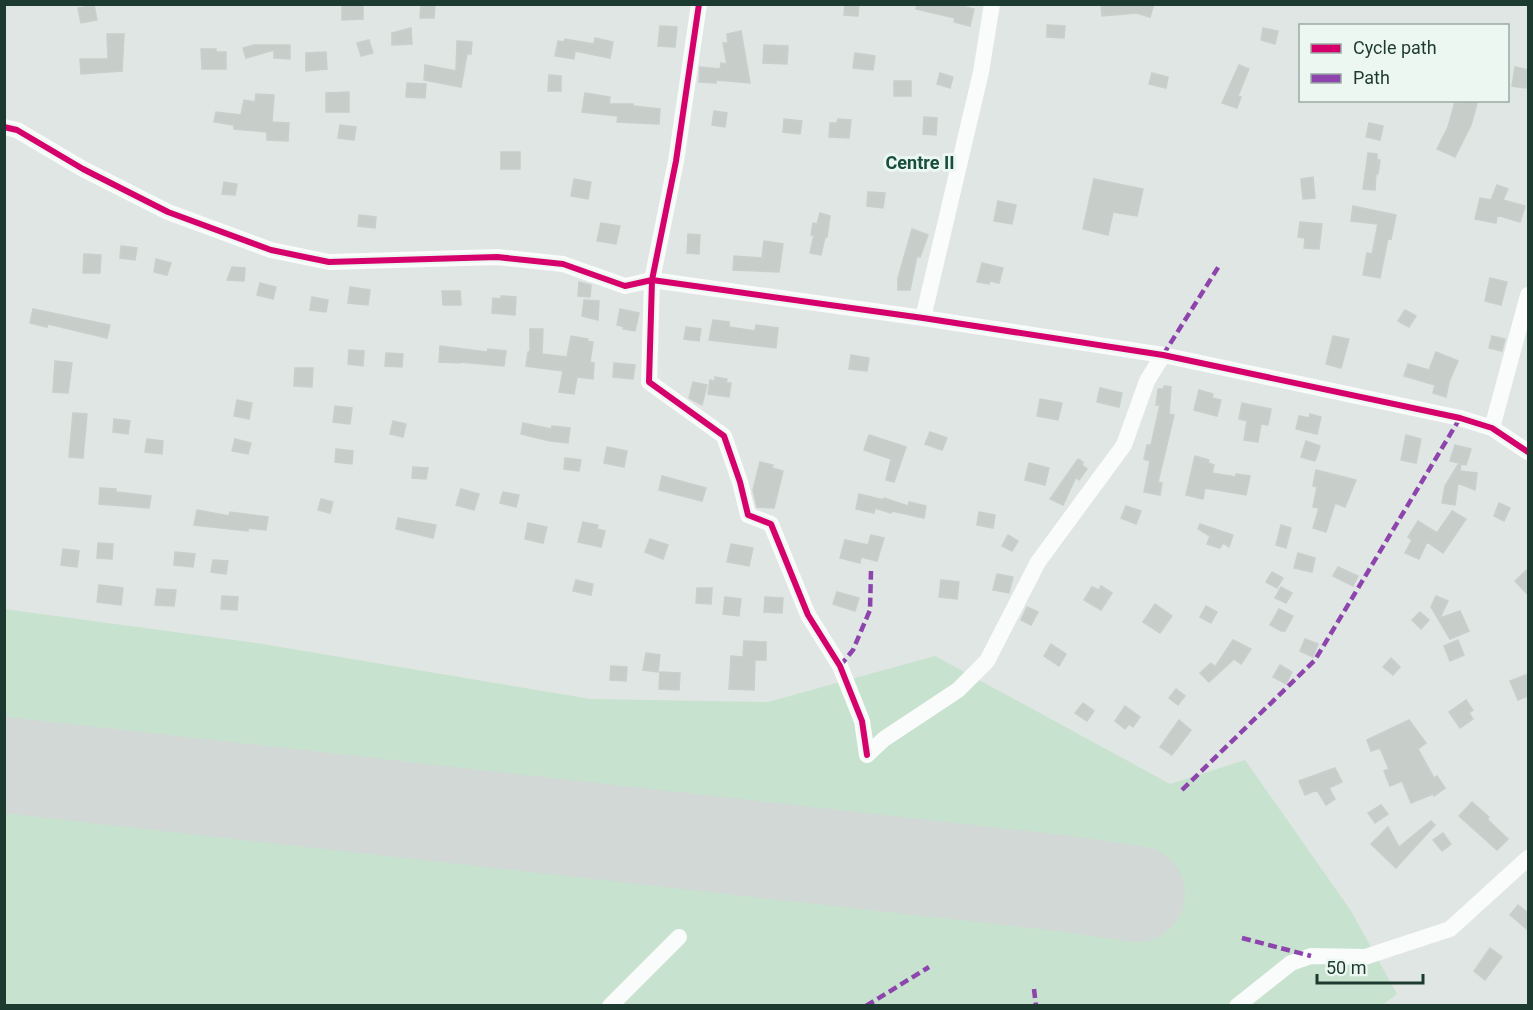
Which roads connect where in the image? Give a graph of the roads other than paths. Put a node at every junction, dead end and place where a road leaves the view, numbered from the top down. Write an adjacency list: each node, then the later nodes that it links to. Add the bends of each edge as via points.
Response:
1 (699, 4): 4 (street, via 676,161)
2 (992, 4): 6 (street, via 981,72)
3 (4, 127): 4 (street, via 17,130 168,212 271,250 329,262 497,257 563,264 625,286)
4 (652, 280): 6 (street); 7 (street, via 649,382 724,436 748,515 771,524 808,615 840,666 862,721 867,755 884,739 958,690 987,661 1038,562 1124,445 1147,381)
5 (1528, 295): 8 (street)
6 (923, 318): 7 (street)
7 (1163, 356): 8 (street)
8 (1492, 428): 9 (street)
9 (1528, 453)
10 (1528, 858): 13 (street, via 1450,929 1365,957 1311,956 1291,963)
11 (679, 937): 12 (street)
12 (610, 1005)
13 (1237, 1005)

